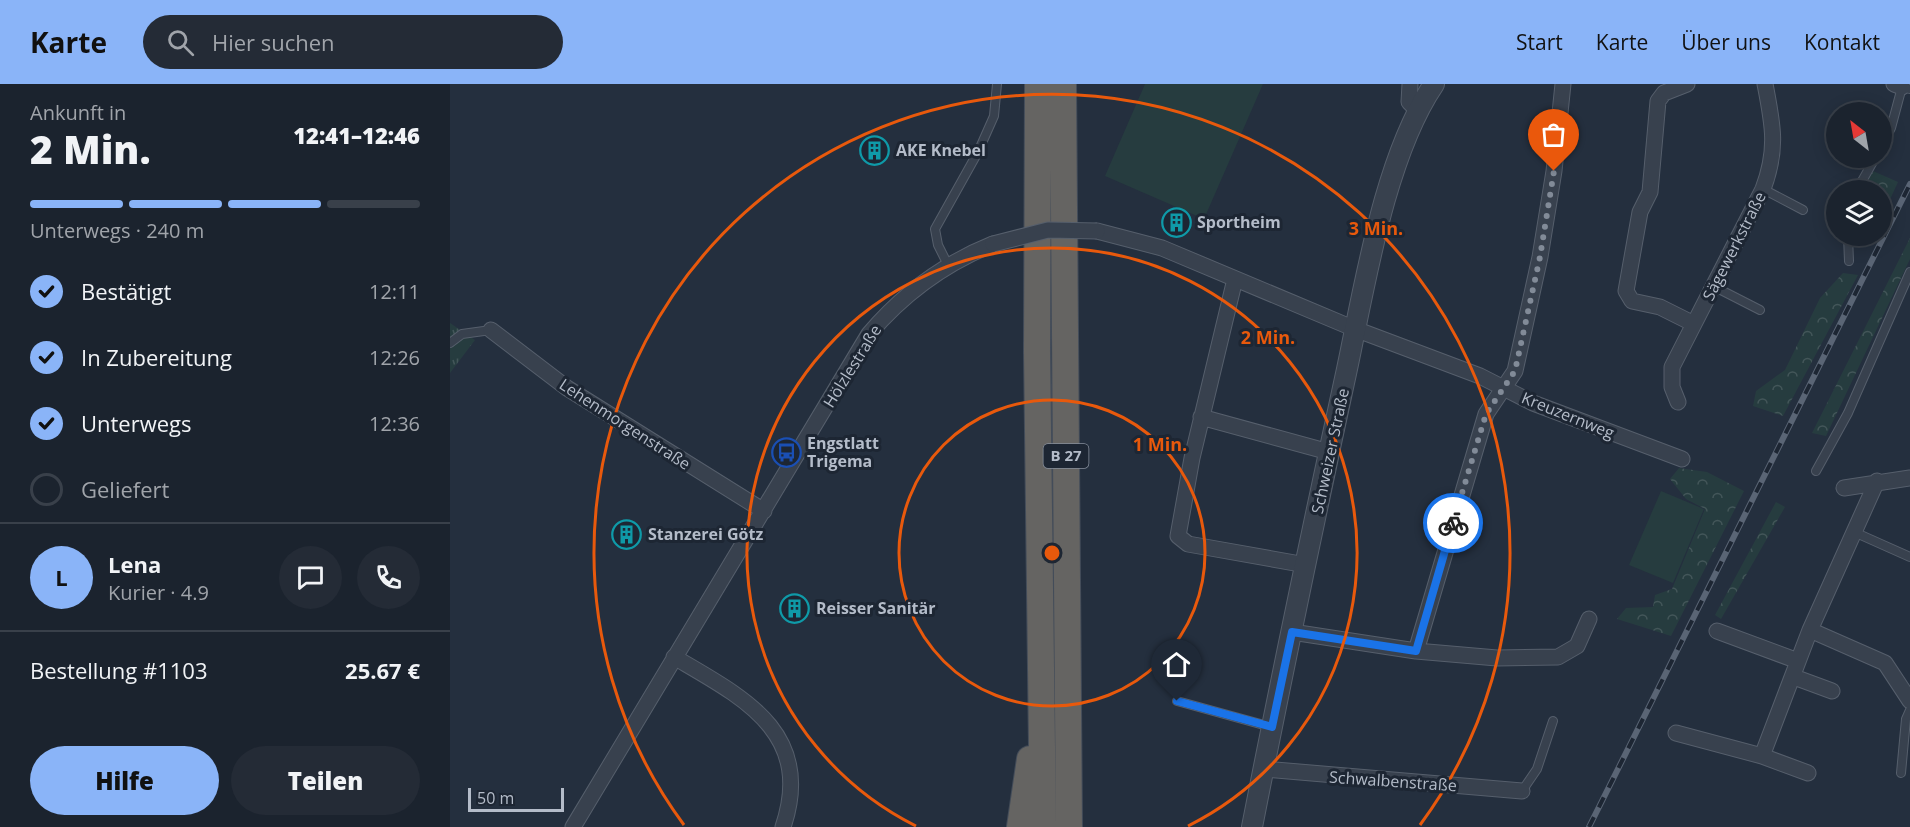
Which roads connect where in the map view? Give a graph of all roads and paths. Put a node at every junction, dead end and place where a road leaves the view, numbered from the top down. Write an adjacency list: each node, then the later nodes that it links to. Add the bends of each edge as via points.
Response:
1 (997, 84): 16 (lane, via 994,116 935,228)
2 (1038, 84): 46 (highway, B 27)
3 (1064, 84): 55 (highway, B 27)
4 (1410, 84): 10 (street, via 1409,102)
5 (1434, 84): 10 (street, Schweizer Straße)
6 (1563, 84): 25 (street, via 1540,257 1515,371)
7 (1687, 84): 21 (street, via 1664,93 1658,101 1650,192 1640,212 1626,291 1632,301 1660,307)
8 (1765, 84): 12 (street, Sägewerkstraße, via 1774,153)
9 (1902, 87): 11 (lane)
10 (1418, 111): 22 (street, Schweizer Straße, via 1385,205)
11 (1892, 124)
12 (1763, 189): 13 (lane); 19 (street, Sägewerkstraße)
13 (1803, 210)
14 (1848, 246): 15 (lane)
15 (1849, 261)
16 (948, 265): 18 (street, Hölzlestraße, bridge, via 993,244 1048,230 1098,231 1162,248); 34 (street, Hölzlestraße, via 908,294 869,334)
17 (1910, 272): 30 (lane, via 1848,413)
18 (1235, 279): 22 (street, Hölzlestraße); 27 (street)
19 (1713, 286): 20 (lane); 21 (street, Sägewerkstraße)
20 (1760, 310)
21 (1694, 324): 26 (street, Sägewerkstraße, via 1672,368 1672,387)
22 (1356, 329): 25 (street, Kreuzernweg); 28 (street, Schweizer Straße)
23 (491, 330): 24 (lane, via 462,333); 34 (street, Lehenmorgenstraße, via 576,394)
24 (450, 343)
25 (1503, 388): 29 (street, Kreuzernweg); 42 (street, via 1486,414)
26 (1678, 402)
27 (1202, 417): 28 (street); 37 (street, via 1178,536 1188,544)
28 (1329, 452): 37 (street, Schweizer Straße)
29 (1682, 459)
30 (1816, 471)
31 (1910, 478): 32 (street)
32 (1877, 481): 33 (street); 35 (street)
33 (1844, 488)
34 (764, 511): 43 (street, Hölzlestraße)
35 (1854, 532): 36 (lane); 39 (street)
36 (1910, 557)
37 (1306, 565): 41 (street, Schweizer Straße)
38 (1589, 620): 42 (street, via 1577,646 1558,657 1497,658)
39 (1810, 630): 44 (street); 49 (street, via 1885,663)
40 (1717, 631): 44 (street)
41 (1292, 632): 42 (street); 52 (street, Schweizer Straße)
42 (1416, 651)
43 (674, 657): 60 (street, Hölzlestraße); 61 (street, via 742,698 772,727 790,775)
44 (1798, 661): 45 (street)
45 (1794, 677): 47 (street); 54 (street)
46 (1040, 682): 62 (highway); 63 (highway, B 27)
47 (1832, 691)
48 (1177, 701): 52 (lane)
49 (1910, 701)
50 (1910, 710): 57 (lane)
51 (1553, 722): 59 (lane, via 1537,770)
52 (1272, 727): 56 (street, Schweizer Straße)
53 (1676, 733): 54 (street)
54 (1762, 756): 58 (street)
55 (1068, 762): 64 (highway, B 27); 65 (highway)
56 (1264, 769): 59 (street, Schwalbenstraße); 66 (street, Schweizer Straße)
57 (1901, 772)
58 (1808, 773)
59 (1522, 791)
60 (573, 827)
61 (783, 827)
62 (1020, 827)
63 (1043, 827)
64 (1069, 827)
65 (1079, 827)
66 (1252, 827)

